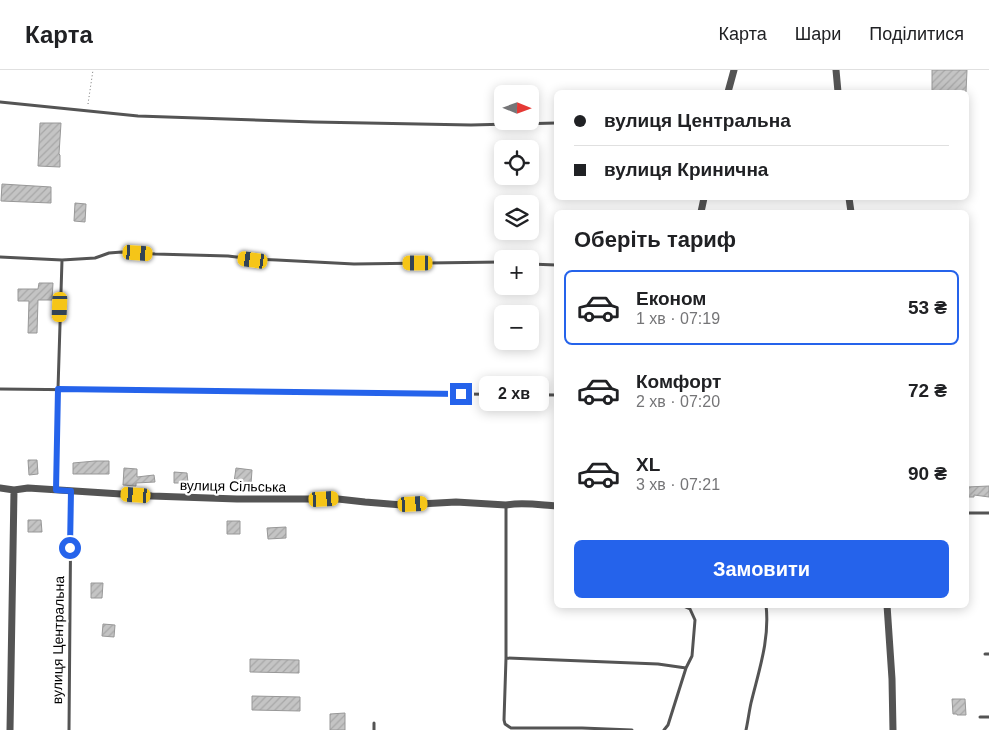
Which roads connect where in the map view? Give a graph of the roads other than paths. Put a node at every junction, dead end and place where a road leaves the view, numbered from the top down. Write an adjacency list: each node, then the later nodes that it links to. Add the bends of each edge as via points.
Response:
1 (734, 70): 3 (street)
2 (836, 70): 4 (street)
3 (729, 90)
4 (838, 90)
5 (0, 102): 6 (lane, via 138,116 471,125)
6 (554, 123)
7 (0, 257): 8 (lane)
8 (62, 260): 9 (lane, via 122,252 354,264); 13 (lane)
9 (494, 262)
10 (539, 265): 11 (lane)
11 (554, 266)
12 (0, 389): 13 (lane)
13 (58, 389): 14 (lane); 17 (lane)
14 (554, 395)
15 (0, 488): 16 (street, вулиця Сільська)
16 (14, 490): 17 (street, вулиця Сільська); 31 (street)
17 (56, 490): 18 (street, вулиця Сільська)
18 (71, 491): 19 (street, вулиця Сільська, via 237,499 338,499 402,505 456,502); 32 (lane, вулиця Центральна)
19 (506, 505): 20 (street, вулиця Сільська); 26 (lane)
20 (554, 506)
21 (969, 512): 22 (lane)
22 (989, 513)
23 (688, 608): 27 (lane, via 695,620 695,636 692,656)
24 (766, 608): 36 (lane, via 764,654)
25 (887, 608): 37 (street)
26 (506, 658): 27 (lane); 34 (lane, via 504,720 510,728)
27 (686, 668): 35 (lane)
28 (980, 717): 29 (lane)
29 (989, 717)
30 (374, 724): 33 (lane)
31 (10, 730)
32 (69, 730)
33 (374, 730)
34 (632, 730)
35 (664, 730)
36 (746, 730)
37 (893, 730)

